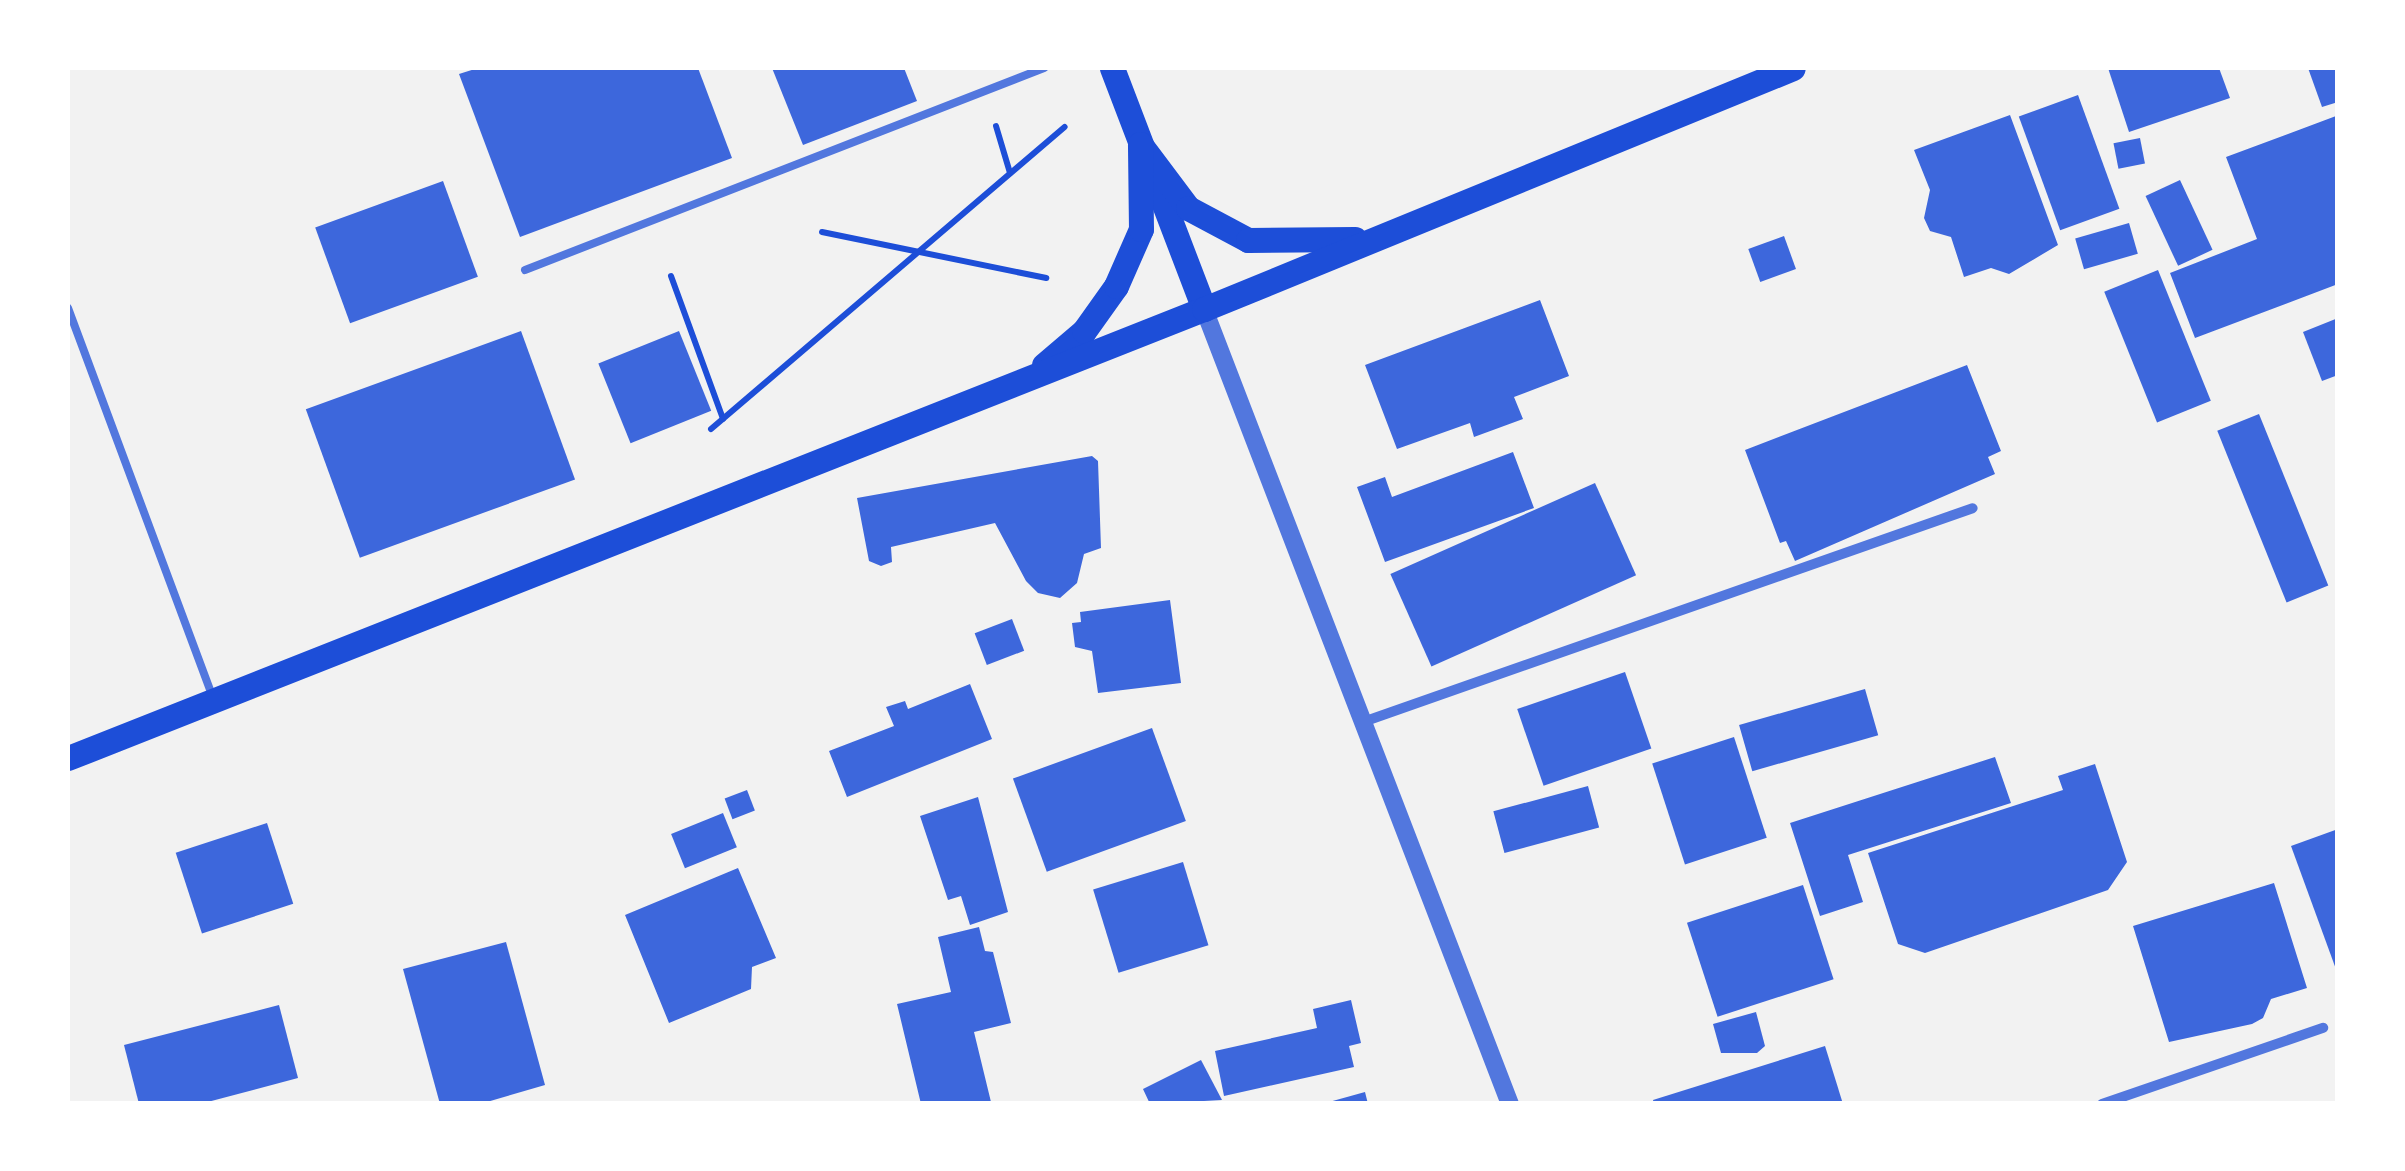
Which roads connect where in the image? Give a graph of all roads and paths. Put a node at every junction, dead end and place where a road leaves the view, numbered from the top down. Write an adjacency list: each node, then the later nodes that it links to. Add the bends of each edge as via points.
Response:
1 (1044, 68): 9 (lane)
2 (1112, 68): 5 (main road)
3 (1792, 68): 7 (main road)
4 (1064, 127): 8 (path)
5 (1140, 144): 7 (main road, via 1188,208 1248,240); 13 (main road); 14 (main road, via 1140,229 1116,286 1084,331)
6 (822, 232): 8 (path)
7 (1374, 238): 13 (main road)
8 (914, 255): 11 (path); 15 (path)
9 (525, 270)
10 (671, 276): 15 (path)
11 (1046, 278)
12 (68, 308): 18 (lane)
13 (1204, 309): 14 (main road); 19 (street)
14 (1028, 378): 18 (main road)
15 (723, 419): 16 (path)
16 (710, 429)
17 (1973, 508): 19 (street)
18 (215, 702): 20 (main road)
19 (1363, 722): 22 (street)
20 (68, 758)
21 (2323, 1028): 23 (street)
22 (1510, 1104)
23 (2102, 1104)

